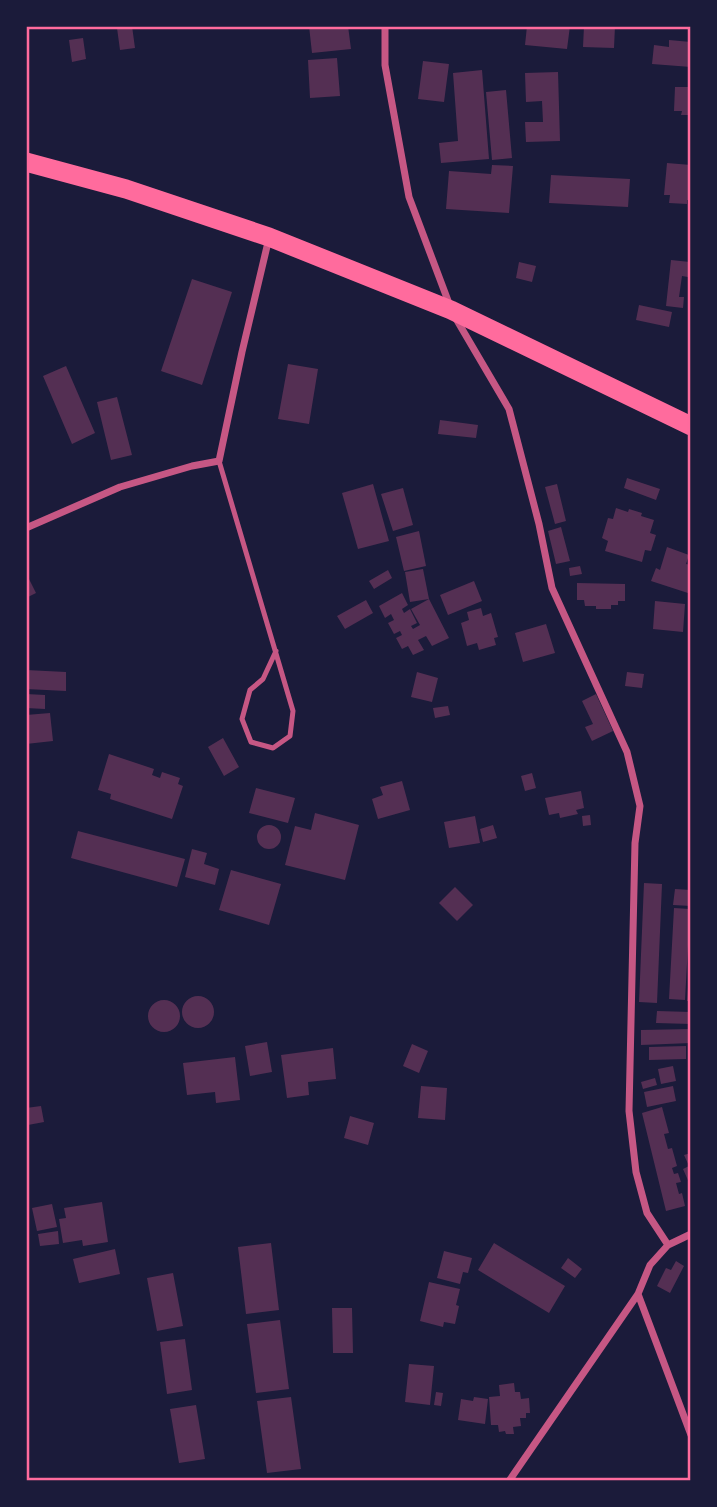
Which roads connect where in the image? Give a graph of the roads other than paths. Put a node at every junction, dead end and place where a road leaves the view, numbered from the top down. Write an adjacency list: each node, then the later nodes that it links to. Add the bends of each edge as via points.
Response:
1 (385, 26): 4 (street, via 384,65 409,197)
2 (26, 162): 3 (highway, via 127,189)
3 (269, 237): 4 (highway); 6 (street)
4 (452, 310): 5 (highway); 10 (street, via 509,408 552,588 627,752 640,806 635,843 629,1111 636,1172 648,1213)
5 (691, 426)
6 (219, 461): 7 (street, via 120,486); 8 (lane)
7 (26, 528)
8 (275, 651): 8 (lane, via 293,711 290,736 273,748 251,742 242,719 250,690 263,678)
9 (691, 1234): 10 (street)
10 (668, 1245): 11 (street, via 650,1265)
11 (638, 1294): 12 (street); 13 (street)
12 (691, 1435)
13 (509, 1481)

